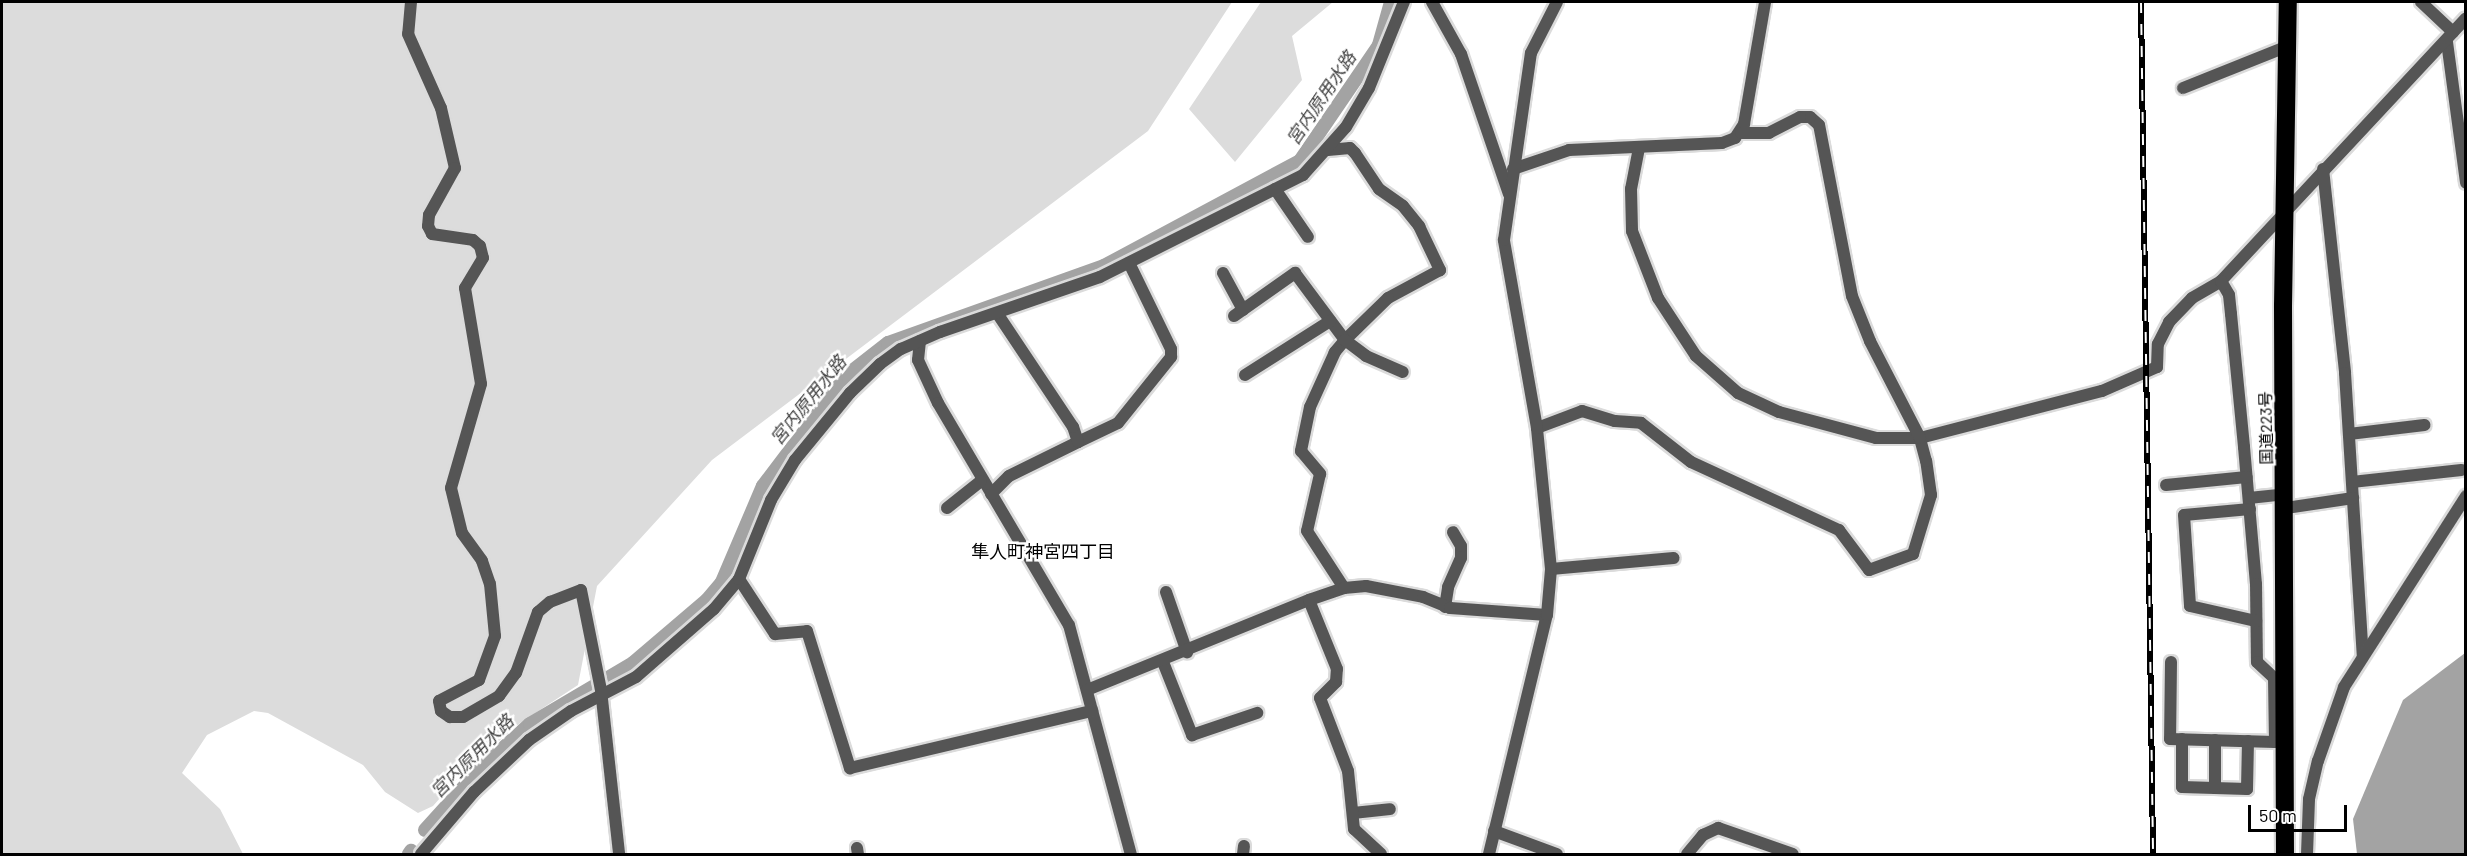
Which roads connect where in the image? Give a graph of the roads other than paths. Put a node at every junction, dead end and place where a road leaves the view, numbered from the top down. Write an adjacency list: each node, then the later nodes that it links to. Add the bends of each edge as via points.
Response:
1 (411, 2): 63 (street, via 408,34 441,108 455,168 429,215 428,226 432,234 473,240 480,246 483,258 465,288 481,384 451,488 462,533 482,561 490,584 495,636 479,680 439,700 441,711 450,717 463,717 499,696 516,673 538,612 550,602 581,590)
2 (1404, 2): 14 (street, via 1370,88)
3 (1432, 2): 19 (street, via 1461,54)
4 (1557, 2): 15 (street, via 1532,53)
5 (1765, 2): 12 (street)
6 (2288, 2): 10 (highway, 国道223号)
7 (2421, 2): 9 (street)
8 (2466, 18): 9 (street)
9 (2450, 37): 16 (street); 17 (street)
10 (2288, 46): 11 (street); 20 (highway, 国道223号)
11 (2183, 88)
12 (1741, 133): 13 (street, via 1722,143); 34 (street, via 1768,133 1800,117 1810,117 1818,125 1852,296 1870,341)
13 (1638, 148): 15 (street, via 1569,150); 34 (street, via 1630,189 1632,231 1659,298 1696,356 1738,393 1779,412 1876,438)
14 (1328, 150): 18 (street, via 1303,175); 27 (street, via 1350,148 1355,153 1378,189 1403,206 1419,226 1440,270 1388,298)
15 (1513, 169): 19 (street)
16 (2323, 169): 20 (street); 33 (street)
17 (2466, 183)
18 (1275, 189): 21 (street); 22 (street)
19 (1509, 195): 32 (street, via 1505,259)
20 (2286, 209): 24 (street); 44 (highway, 国道223号)
21 (1308, 237)
22 (1129, 263): 25 (street); 35 (street, via 1171,349 1171,357 1118,423)
23 (1223, 273): 26 (street, via 1239,313 1294,273)
24 (2221, 280): 34 (street, via 2192,298 2169,322 2158,344 2157,367 2146,373 2102,391); 37 (street, via 2229,295)
25 (997, 313): 28 (street); 35 (street, via 1073,428)
26 (1330, 321): 27 (street); 30 (street)
27 (1345, 340): 29 (street, via 1366,356); 51 (street, via 1335,352 1310,407 1300,448 1320,474 1308,533)
28 (920, 341): 38 (street, via 918,357 922,372); 50 (street, via 890,356 865,378 795,460 771,500)
29 (1403, 372)
30 (1245, 375)
31 (2424, 425): 33 (street)
32 (1537, 428): 34 (street, via 1582,411 1615,421 1643,423 1691,462 1839,530 1869,570 1913,554 1931,495); 49 (street)
33 (2349, 434): 39 (street)
34 (1920, 438)
35 (1078, 442): 41 (street, via 1009,476)
36 (2460, 470): 39 (street)
37 (2247, 477): 40 (street); 45 (street)
38 (981, 481): 41 (street); 46 (street)
39 (2352, 482): 43 (street)
40 (2166, 485)
41 (991, 494): 62 (street, via 1069,626)
42 (2466, 496): 58 (street)
43 (2353, 498): 44 (street); 58 (street)
44 (2286, 501): 45 (street); 61 (highway, 国道223号)
45 (2249, 503): 56 (street); 56 (street, via 2184,515 2190,606)
46 (947, 508)
47 (1453, 532): 54 (street, via 1461,546 1461,558 1448,587)
48 (1674, 558): 49 (street)
49 (1551, 569): 55 (street)
50 (739, 579): 63 (street, via 714,609 664,654); 64 (street, via 775,634 803,629 809,633 850,768)
51 (1344, 588): 53 (street); 54 (street, via 1376,588 1423,597)
52 (1166, 592): 57 (street)
53 (1310, 600): 57 (street); 71 (street, via 1337,669 1336,682 1320,698 1348,771)
54 (1445, 607): 55 (street)
55 (1546, 615): 72 (street)
56 (2256, 621): 61 (street, via 2257,662)
57 (1187, 652): 59 (street)
58 (2363, 656): 82 (street, via 2344,687 2318,761 2309,799)
59 (1163, 662): 62 (street); 65 (street, via 1192,735)
60 (2171, 662): 66 (street, via 2170,739)
61 (2280, 684): 68 (street, via 2275,742); 81 (highway, 国道223号)
62 (1087, 690): 64 (street)
63 (601, 694): 73 (street, via 560,717 523,746 468,799); 74 (street)
64 (1092, 711): 75 (street)
65 (1257, 713)
66 (2182, 739): 67 (street); 69 (street, via 2182,787)
67 (2216, 740): 68 (street); 69 (street)
68 (2248, 741): 69 (street, via 2247,789)
69 (2215, 788)
70 (1390, 809): 71 (street)
71 (1353, 813): 76 (street, via 1359,837)
72 (1494, 831): 77 (street); 78 (street)
73 (421, 855)
74 (619, 855)
75 (1131, 855)
76 (1380, 855)
77 (1489, 855)
78 (1557, 855)
79 (1687, 855): 80 (street, via 1703,835 1718,828)
80 (1793, 855)
81 (2285, 855)
82 (2307, 855)

